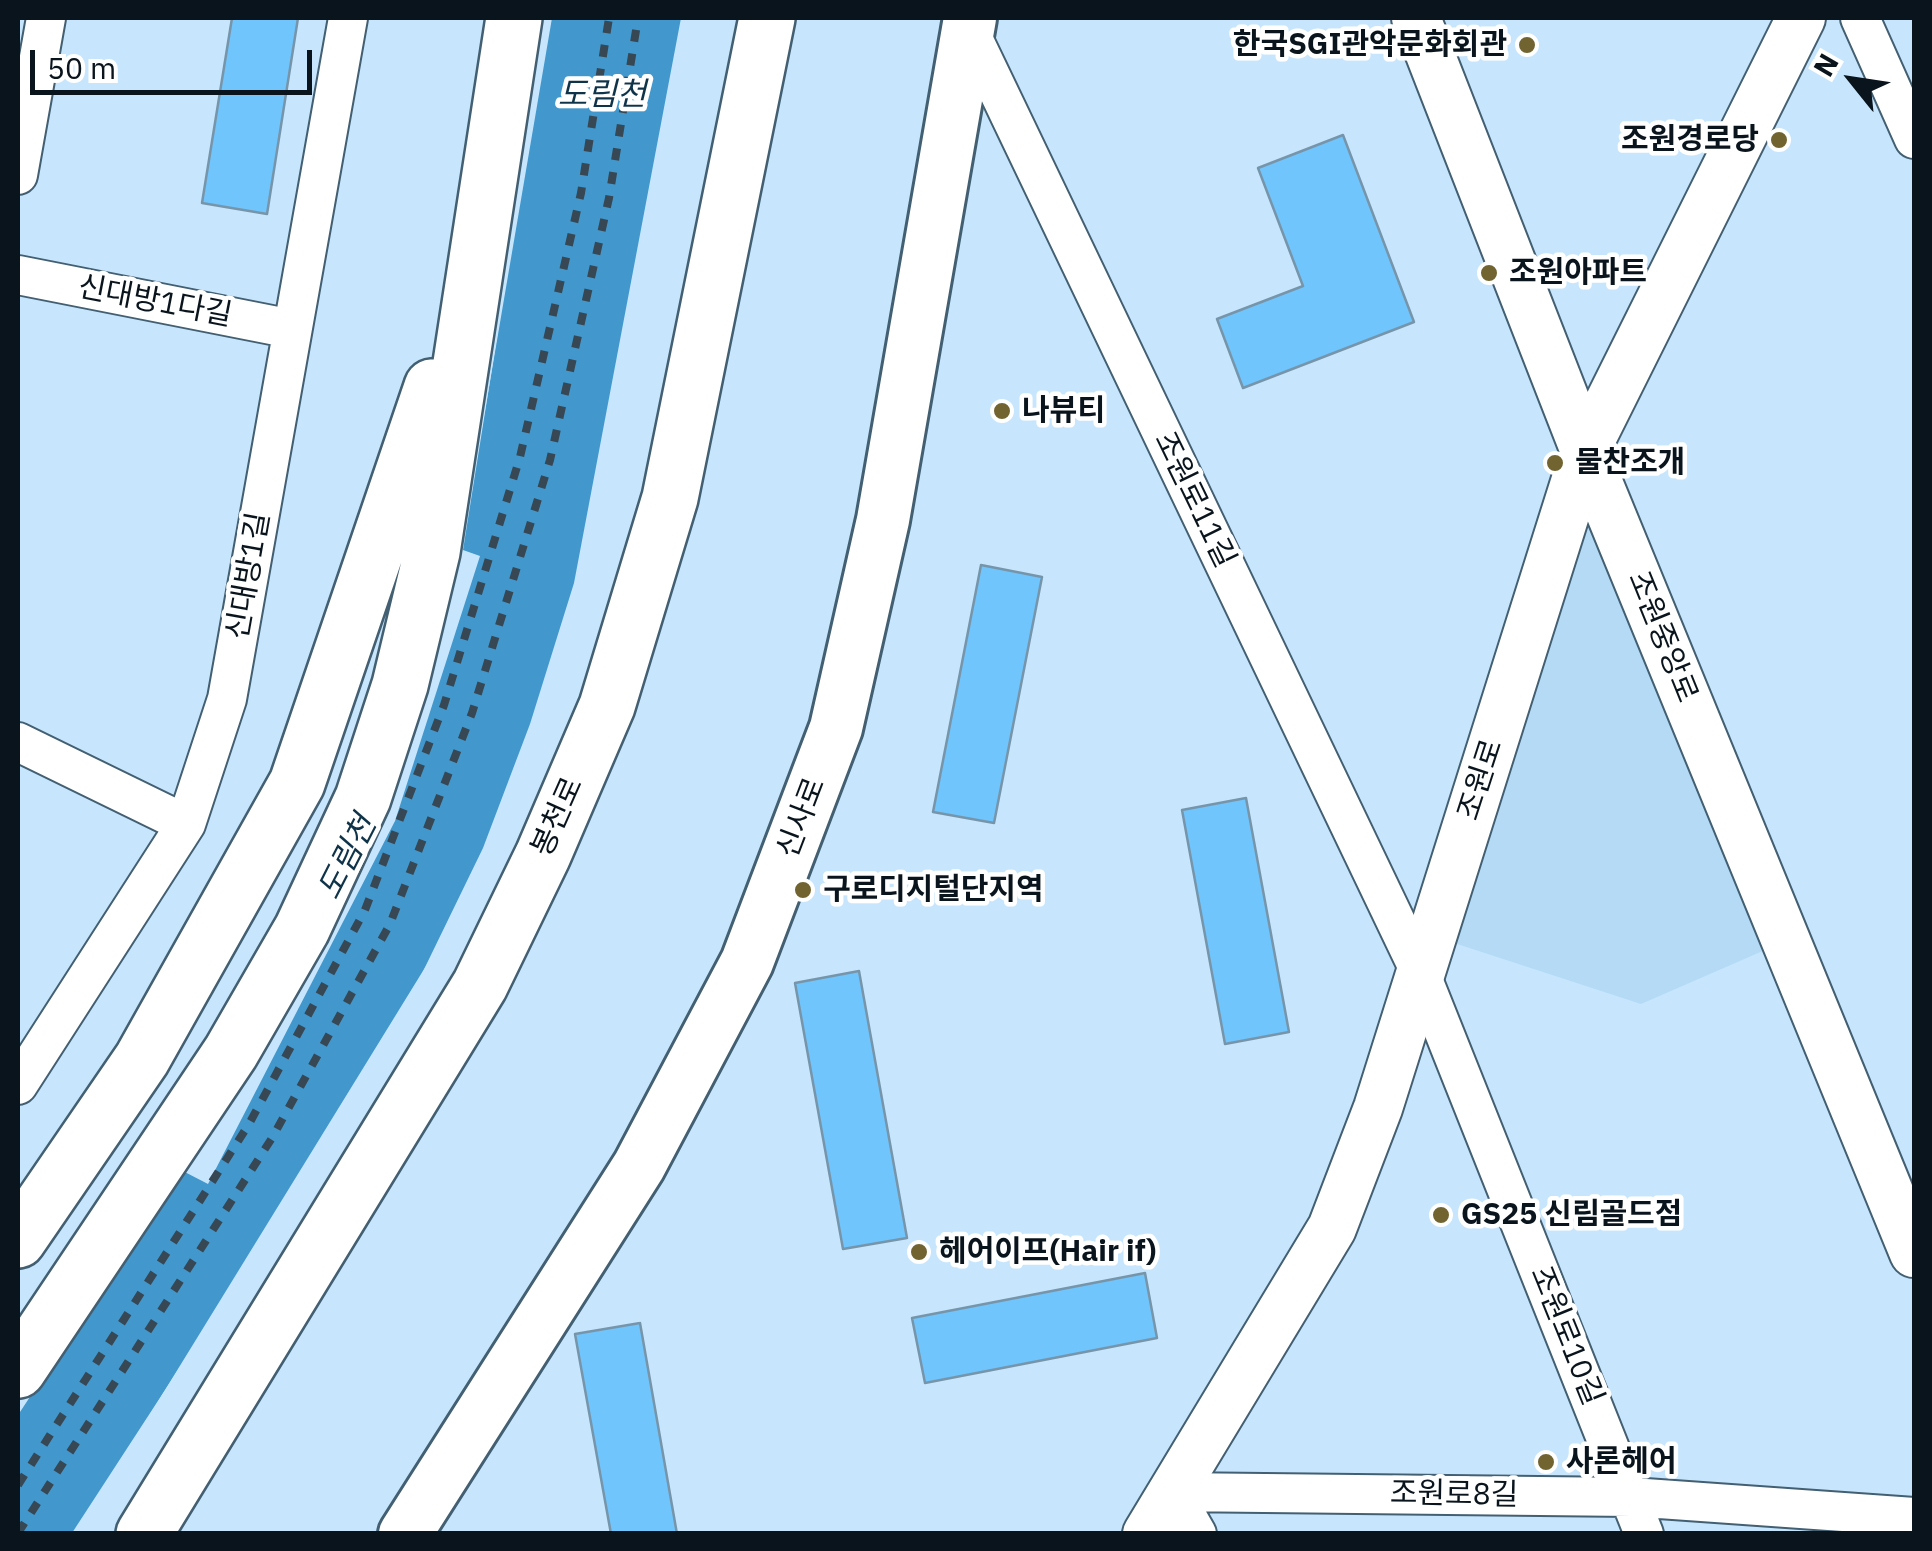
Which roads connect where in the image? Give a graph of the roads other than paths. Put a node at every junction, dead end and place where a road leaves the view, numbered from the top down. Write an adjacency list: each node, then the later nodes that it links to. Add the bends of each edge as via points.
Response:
1 (46, 18): 10 (street)
2 (348, 18): 13 (street, 신대방1길)
3 (514, 18): 11 (main road)
4 (767, 18): 25 (main road, 봉천로, via 670,498 606,706 480,984)
5 (1416, 18): 14 (street, 조원중앙로)
6 (1801, 18): 14 (street, 조원로)
7 (1860, 18): 9 (street)
8 (969, 23): 17 (street, 조원로11길); 26 (main road, 신사로, via 883,520 836,728 747,962 639,1166)
9 (1914, 139)
10 (18, 175)
11 (478, 256): 19 (main road, via 297,783 142,1059); 21 (main road, via 432,552 400,685 363,798 302,929 231,1052)
12 (18, 275): 13 (street, 신대방1다길)
13 (292, 329): 16 (street, 신대방1길, via 227,699)
14 (1585, 451): 17 (street, 조원로); 20 (street, 조원중앙로)
15 (18, 742): 16 (street)
16 (186, 824): 18 (street, 신대방1길)
17 (1420, 972): 22 (street, 조원로, via 1332,1228); 23 (street, 조원로10길)
18 (18, 1085)
19 (18, 1240)
20 (1914, 1253)
21 (18, 1370)
22 (1173, 1492): 23 (street, 조원로8길); 27 (street, 조원로); 28 (street)
23 (1631, 1497): 24 (street, 조원로8길); 29 (street, 조원로10길)
24 (1914, 1517)
25 (144, 1534)
26 (405, 1534)
27 (1147, 1534)
28 (1197, 1534)
29 (1644, 1534)

